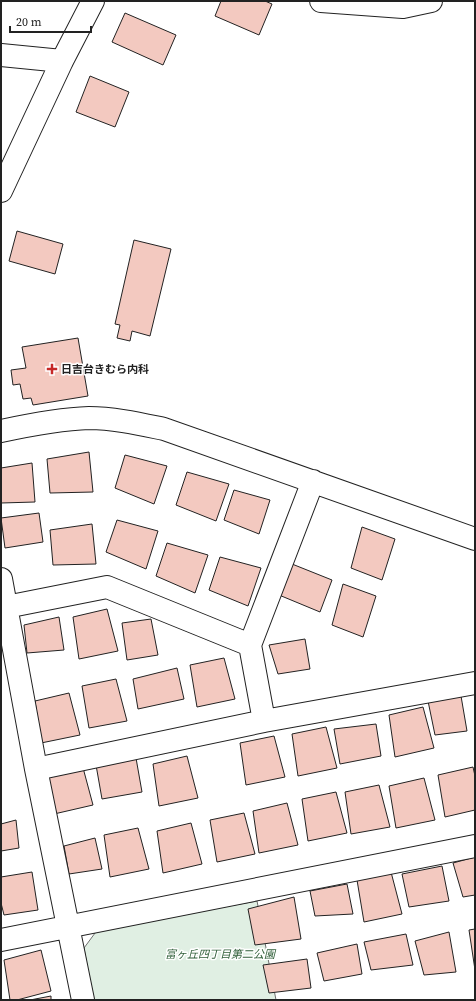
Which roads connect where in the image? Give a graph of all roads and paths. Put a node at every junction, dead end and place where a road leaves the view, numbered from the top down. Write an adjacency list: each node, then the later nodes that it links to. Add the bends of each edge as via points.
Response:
1 (93, 1): 5 (street)
2 (321, 1): 3 (street, via 403,7)
3 (431, 1)
4 (1, 55): 5 (street)
5 (62, 61): 6 (street)
6 (1, 191)
7 (1, 431): 8 (street, via 89,418 115,420 164,428)
8 (313, 481): 9 (street); 12 (street)
9 (475, 539)
10 (1, 579): 11 (street)
11 (6, 607): 12 (street, via 107,588); 15 (street)
12 (250, 645): 14 (street)
13 (475, 683): 14 (street)
14 (264, 721): 15 (street)
15 (36, 769): 17 (street)
16 (475, 846): 17 (street)
17 (68, 926): 18 (street); 19 (street)
18 (1, 940)
19 (83, 1000)

